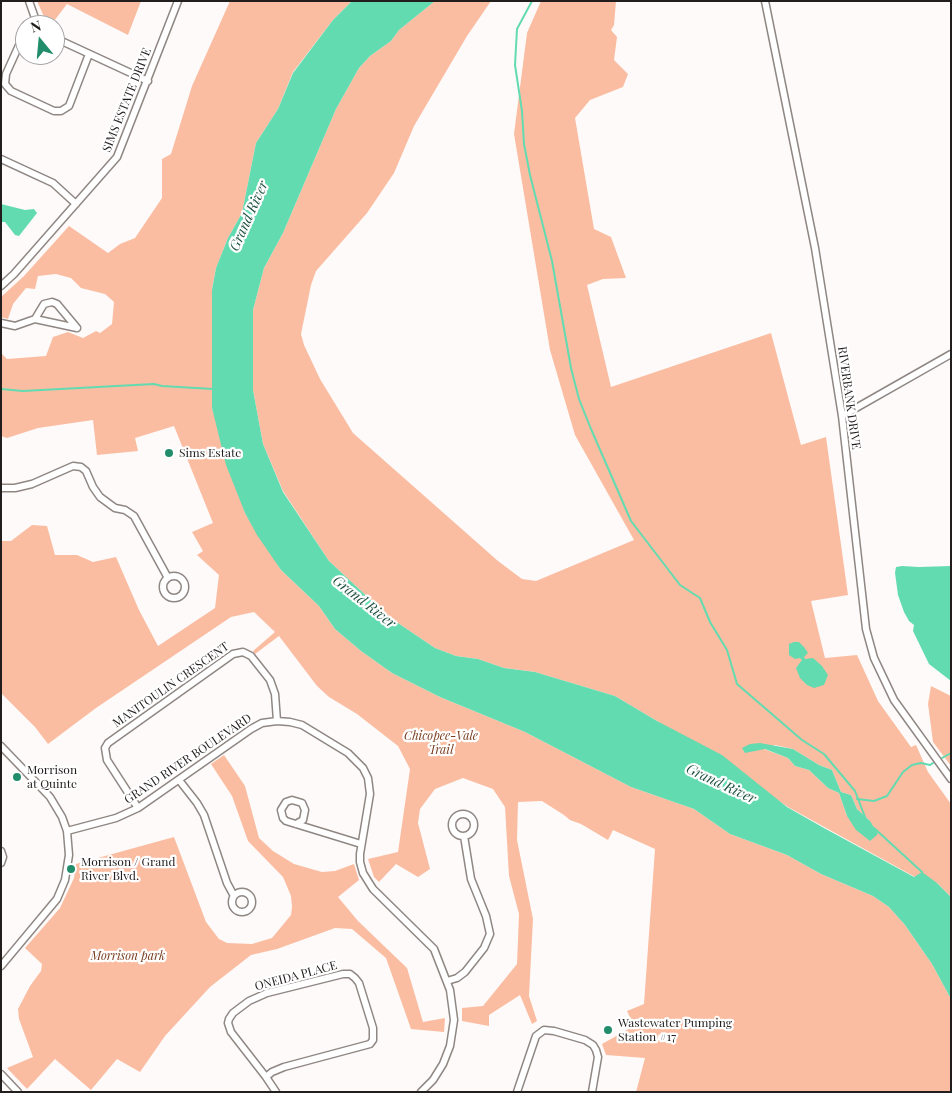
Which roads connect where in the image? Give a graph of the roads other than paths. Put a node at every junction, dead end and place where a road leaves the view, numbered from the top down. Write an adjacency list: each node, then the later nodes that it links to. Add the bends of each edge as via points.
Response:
1 (29, 1): 4 (street)
2 (178, 1): 8 (street, SIMS ESTATE DRIVE)
3 (765, 1): 15 (street, RIVERBANK DRIVE, via 815,248)
4 (34, 15)
5 (65, 43): 7 (street)
6 (15, 54): 7 (street, via 5,84 11,91 54,111 61,111 69,106)
7 (89, 54): 8 (street)
8 (148, 81): 10 (street, SIMS ESTATE DRIVE, via 117,157)
9 (1, 159): 10 (street, via 53,183)
10 (76, 204): 11 (street, SIMS ESTATE DRIVE)
11 (1, 286)
12 (35, 319): 12 (street, via 44,304 52,302 76,328); 13 (street, via 15,326)
13 (1, 324)
14 (951, 354): 15 (street)
15 (842, 416): 20 (street, RIVERBANK DRIVE, via 866,629 874,658 894,700)
16 (1, 488): 17 (street, via 32,484 73,466 81,467 100,497 134,516)
17 (168, 578)
18 (277, 721): 21 (street, GRAND RIVER BOULEVARD, via 251,728); 22 (street, MANITOULIN CRESCENT, via 275,694 270,680 251,656 243,652 233,654 108,743 105,748 107,760); 26 (street, GRAND RIVER BOULEVARD, via 302,725 348,753 363,768 370,794)
19 (1, 746): 24 (street, via 50,797)
20 (951, 779)
21 (179, 780): 22 (street, GRAND RIVER BOULEVARD); 29 (street, via 204,815)
22 (138, 808): 24 (street, GRAND RIVER BOULEVARD, via 116,818)
23 (296, 824): 26 (street)
24 (67, 831): 30 (street, via 68,867 61,890 50,908)
25 (464, 836): 32 (street, via 471,879 490,934 484,948 465,972)
26 (361, 844): 32 (street, GRAND RIVER BOULEVARD, via 363,874 373,889 434,949)
27 (1, 851): 28 (street)
28 (1, 863)
29 (234, 896)
30 (4, 957): 31 (street)
31 (1, 966)
32 (447, 981): 37 (street, GRAND RIVER BOULEVARD, via 453,1012 450,1046 438,1072)
33 (1, 1074): 35 (street)
34 (266, 1077): 34 (street, ONEIDA PLACE, via 284,1067 370,1044 373,1028 355,978 343,974 267,993 257,996 234,1013 228,1023 231,1032); 36 (street, ONEIDA PLACE)
35 (18, 1092)
36 (276, 1092)
37 (422, 1092)
38 (516, 1092): 39 (street, via 536,1036 544,1030 585,1040 596,1050 598,1057)
39 (592, 1092)

